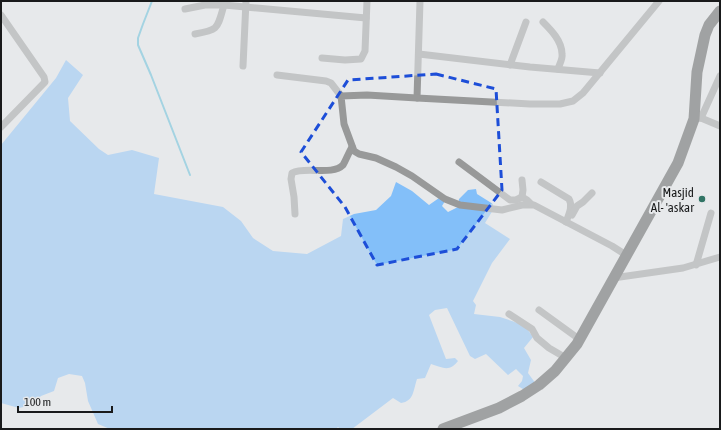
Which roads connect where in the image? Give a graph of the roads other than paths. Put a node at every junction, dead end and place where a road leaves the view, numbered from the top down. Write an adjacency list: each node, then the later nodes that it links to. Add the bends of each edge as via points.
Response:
1 (366, 1): 9 (street)
2 (420, 1): 13 (street)
3 (659, 1): 18 (street)
4 (246, 4): 5 (street); 9 (street); 16 (street)
5 (224, 6): 6 (street, via 205,5); 12 (street, via 213,31)
6 (185, 9)
7 (720, 11): 23 (highway, via 709,25 697,72)
8 (1, 15): 25 (street, via 45,82)
9 (366, 18): 14 (street, via 365,51 361,59)
10 (526, 22): 15 (street)
11 (543, 22): 17 (street, via 558,41 563,55)
12 (195, 34)
13 (419, 54): 15 (street); 22 (street)
14 (322, 58)
15 (510, 65): 17 (street)
16 (243, 66)
17 (558, 69): 18 (street)
18 (600, 73): 22 (street, via 578,97 560,104)
19 (276, 75): 21 (street, via 326,81 331,83)
20 (720, 76): 23 (street)
21 (341, 96): 22 (street); 26 (street, via 344,124)
22 (417, 98)
23 (698, 119): 24 (street); 36 (highway, via 690,131 678,163)
24 (720, 126)
25 (1, 127)
26 (352, 147): 32 (street, via 359,154 396,167 445,199 460,205 502,210); 34 (street, via 340,167 318,171 298,170 292,173)
27 (459, 162): 31 (street, via 510,200)
28 (522, 180): 31 (street)
29 (541, 182): 35 (street, via 571,202)
30 (592, 193): 35 (street, via 577,206)
31 (522, 197): 32 (street)
32 (531, 204): 35 (street)
33 (711, 213): 38 (street)
34 (295, 214)
35 (567, 222): 36 (street)
36 (626, 256): 39 (highway)
37 (720, 257): 38 (street)
38 (696, 265): 39 (street)
39 (613, 278): 42 (highway)
40 (539, 310): 42 (street)
41 (509, 314): 43 (street, via 532,329 537,338 549,348)
42 (580, 338): 43 (highway)
43 (566, 358): 44 (highway, via 540,385 522,396 499,408)
44 (443, 429)

